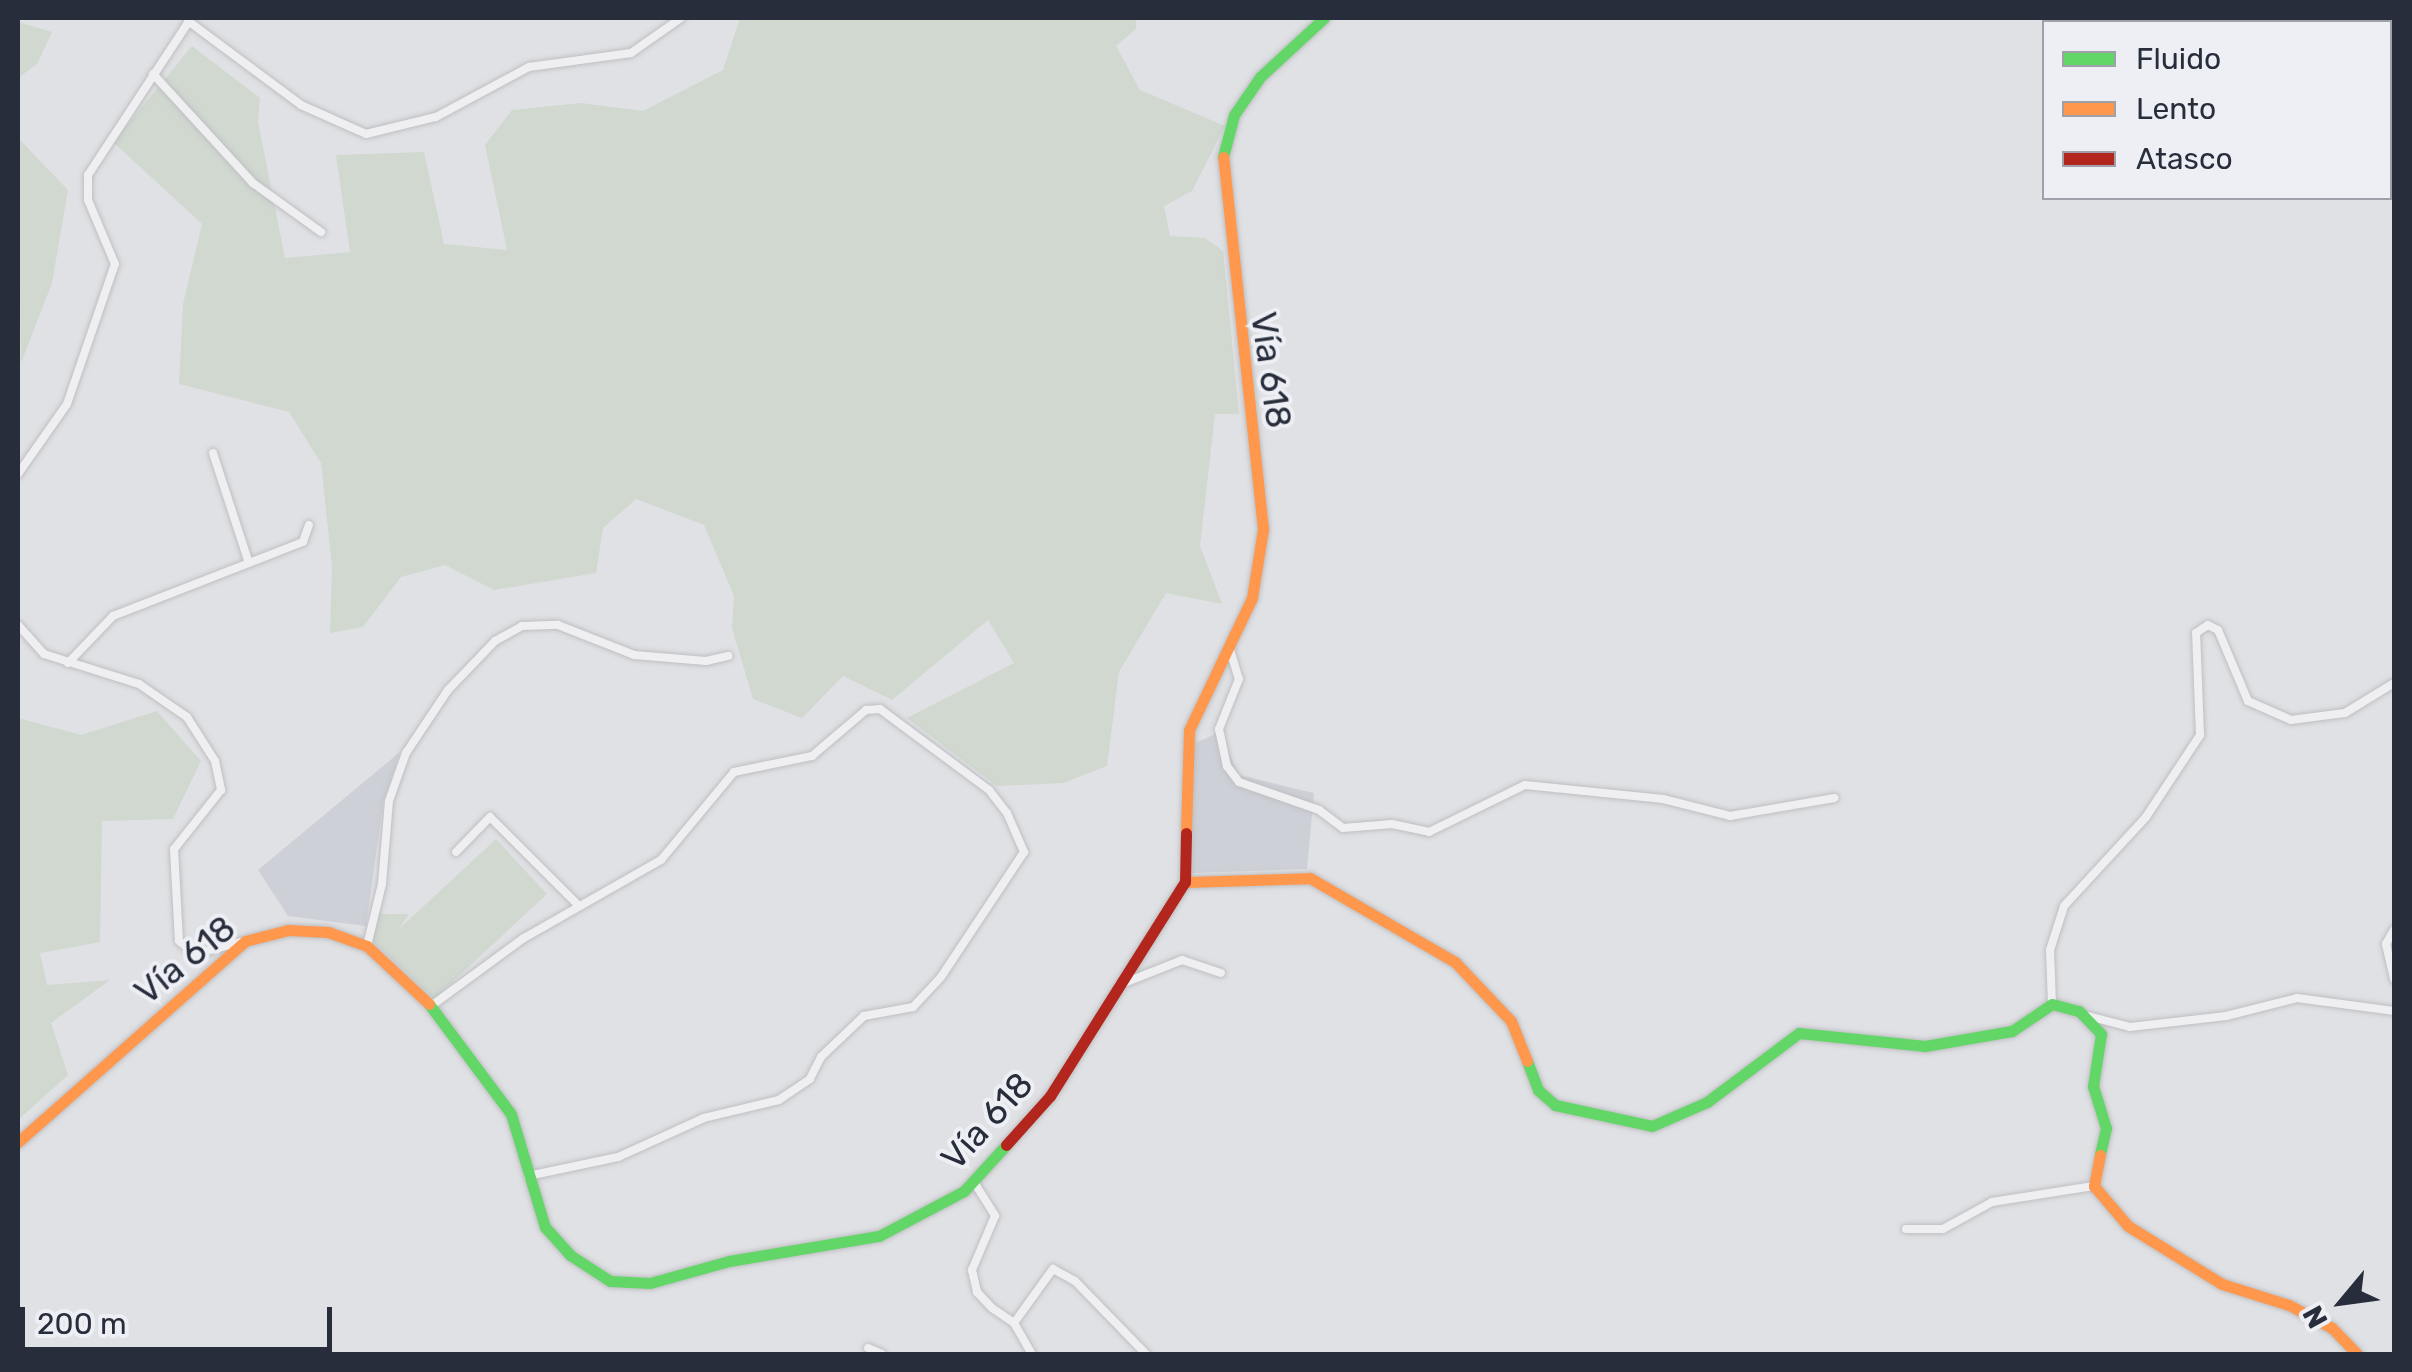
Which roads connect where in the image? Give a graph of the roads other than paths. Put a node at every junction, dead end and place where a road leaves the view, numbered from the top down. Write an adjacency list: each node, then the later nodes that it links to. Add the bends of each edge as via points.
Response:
1 (681, 18): 3 (street, via 631,54 529,67 436,117 366,134 301,104)
2 (1324, 18): 11 (street, Vía 618, via 1260,77 1234,115 1221,164 1263,529 1252,598)
3 (190, 19): 4 (street)
4 (153, 74): 5 (street, via 252,183); 7 (street, via 88,174 88,200 114,264 67,404)
5 (321, 232)
6 (213, 453): 9 (street)
7 (18, 474)
8 (309, 526): 9 (street, via 304,542)
9 (248, 560): 13 (street, via 113,616)
10 (18, 625): 13 (street, via 44,654)
11 (1230, 650): 15 (street, via 1239,679 1219,729 1227,766 1239,782 1318,810 1342,828 1392,824 1430,832 1525,785 1662,799 1730,816); 17 (street, Vía 618, via 1189,730)
12 (728, 656): 21 (street, via 706,661 634,655 558,625 522,626 495,641 448,690 406,753 389,801 382,884)
13 (68, 663): 20 (street, via 154,692 204,740 221,790 174,849 179,941 195,954)
14 (2394, 683): 25 (street, via 2346,713 2291,720 2248,701 2218,630 2208,625 2196,633 2200,735 2146,817 2064,906 2050,950)
15 (1834, 798)
16 (456, 852): 18 (street, via 490,817)
17 (1185, 882): 24 (street, Vía 618); 25 (street, via 1310,878 1455,962 1490,992 1511,1021 1538,1090 1555,1104 1574,1114 1652,1126 1707,1102 1799,1033 1949,1044 2012,1031)
18 (578, 905): 26 (street); 30 (street, via 661,860 734,772 812,756 866,710 880,709 989,790 1024,852 924,998 864,1016 821,1057 810,1079 778,1100 704,1118 618,1157)
19 (2394, 930): 23 (street, via 2386,944)
20 (244, 940): 21 (street, Vía 618, via 288,930 328,932); 29 (street, Vía 618)
21 (367, 946): 26 (street, Vía 618)
22 (1221, 973): 24 (street, via 1182,960)
23 (2394, 980)
24 (1120, 985): 31 (street, Vía 618, via 1050,1096)
25 (2052, 1004): 28 (street)
26 (431, 1006): 30 (street, Vía 618, via 512,1114)
27 (2394, 1011): 28 (street, via 2297,998 2226,1016 2130,1027)
28 (2088, 1016): 32 (street, via 2101,1034 2093,1086 2106,1123)
29 (18, 1142)
30 (528, 1176): 31 (street, Vía 618, via 545,1227 570,1255 593,1274 631,1283 879,1236)
31 (974, 1182): 34 (street, via 995,1216 975,1258 973,1283)
32 (2094, 1186): 33 (street, via 1992,1202 1943,1229); 39 (street, via 2128,1226 2177,1260 2222,1284 2289,1305 2332,1328)
33 (1906, 1229)
34 (1014, 1323): 37 (street); 38 (street, via 1052,1269 1075,1281)
35 (868, 1348): 36 (street)
36 (882, 1354)
37 (1032, 1354)
38 (1146, 1354)
39 (2357, 1354)

